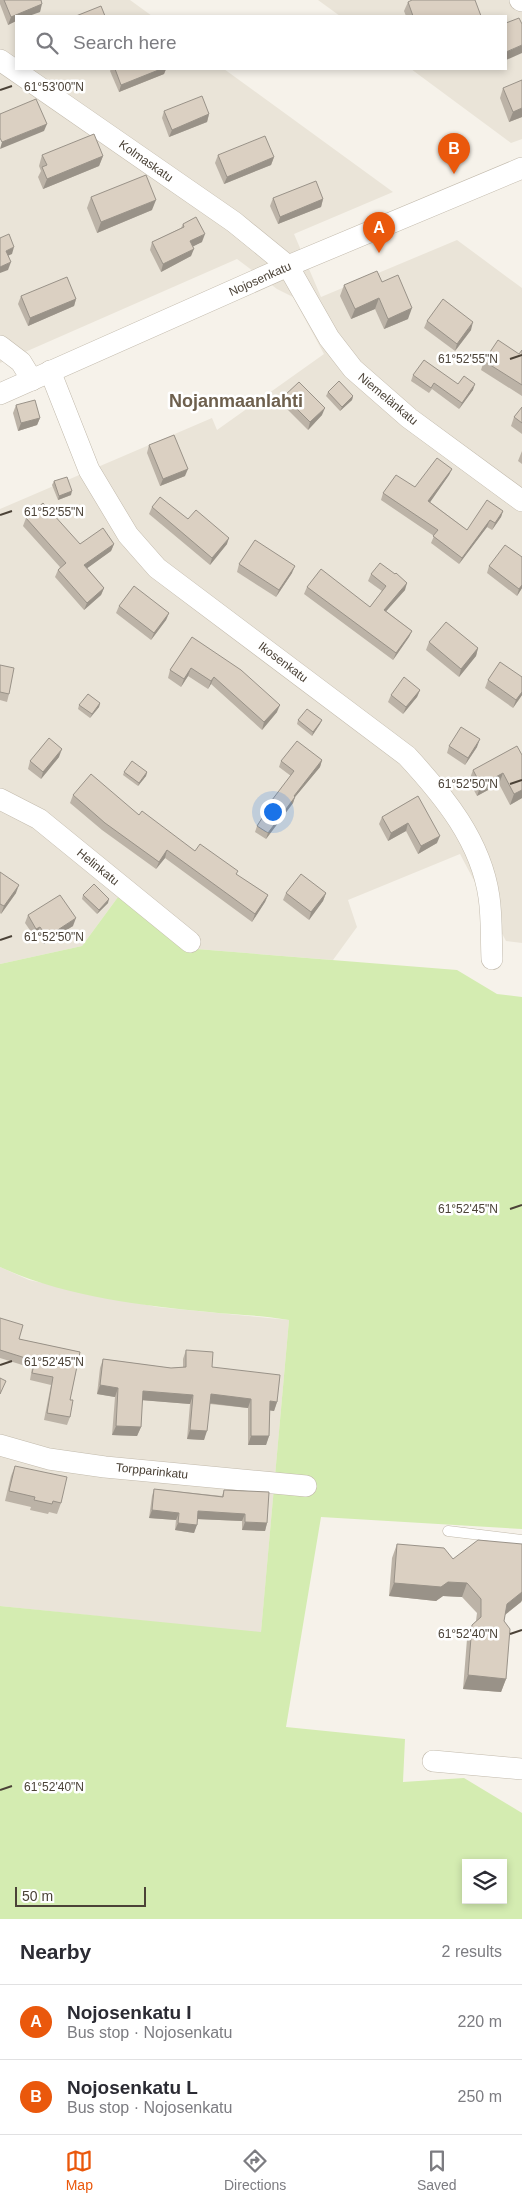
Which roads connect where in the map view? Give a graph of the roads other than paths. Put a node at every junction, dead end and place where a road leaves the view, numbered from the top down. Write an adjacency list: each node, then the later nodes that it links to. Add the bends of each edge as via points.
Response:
1 (0, 60): 3 (street, Kolmaskatu, via 234,222)
2 (522, 168): 3 (street, Nojosenkatu)
3 (288, 266): 5 (street, Nojosenkatu); 7 (street, Niemelänkatu, via 329,338 353,370 409,418)
4 (0, 346): 5 (street, Ikosenkatu)
5 (41, 375): 6 (street, Nojosenkatu); 10 (street, Ikosenkatu, via 89,470 128,535 157,568 407,756 438,790 479,859 489,897)
6 (0, 394)
7 (522, 501)
8 (0, 799): 9 (street, Helinkatu, via 38,819)
9 (190, 942)
10 (492, 959)
11 (0, 1445): 12 (street, Torpparinkatu, via 49,1459 105,1467)
12 (306, 1486)
13 (448, 1531): 14 (lane)
14 (522, 1540)
15 (433, 1761): 16 (street)
16 (522, 1769)

